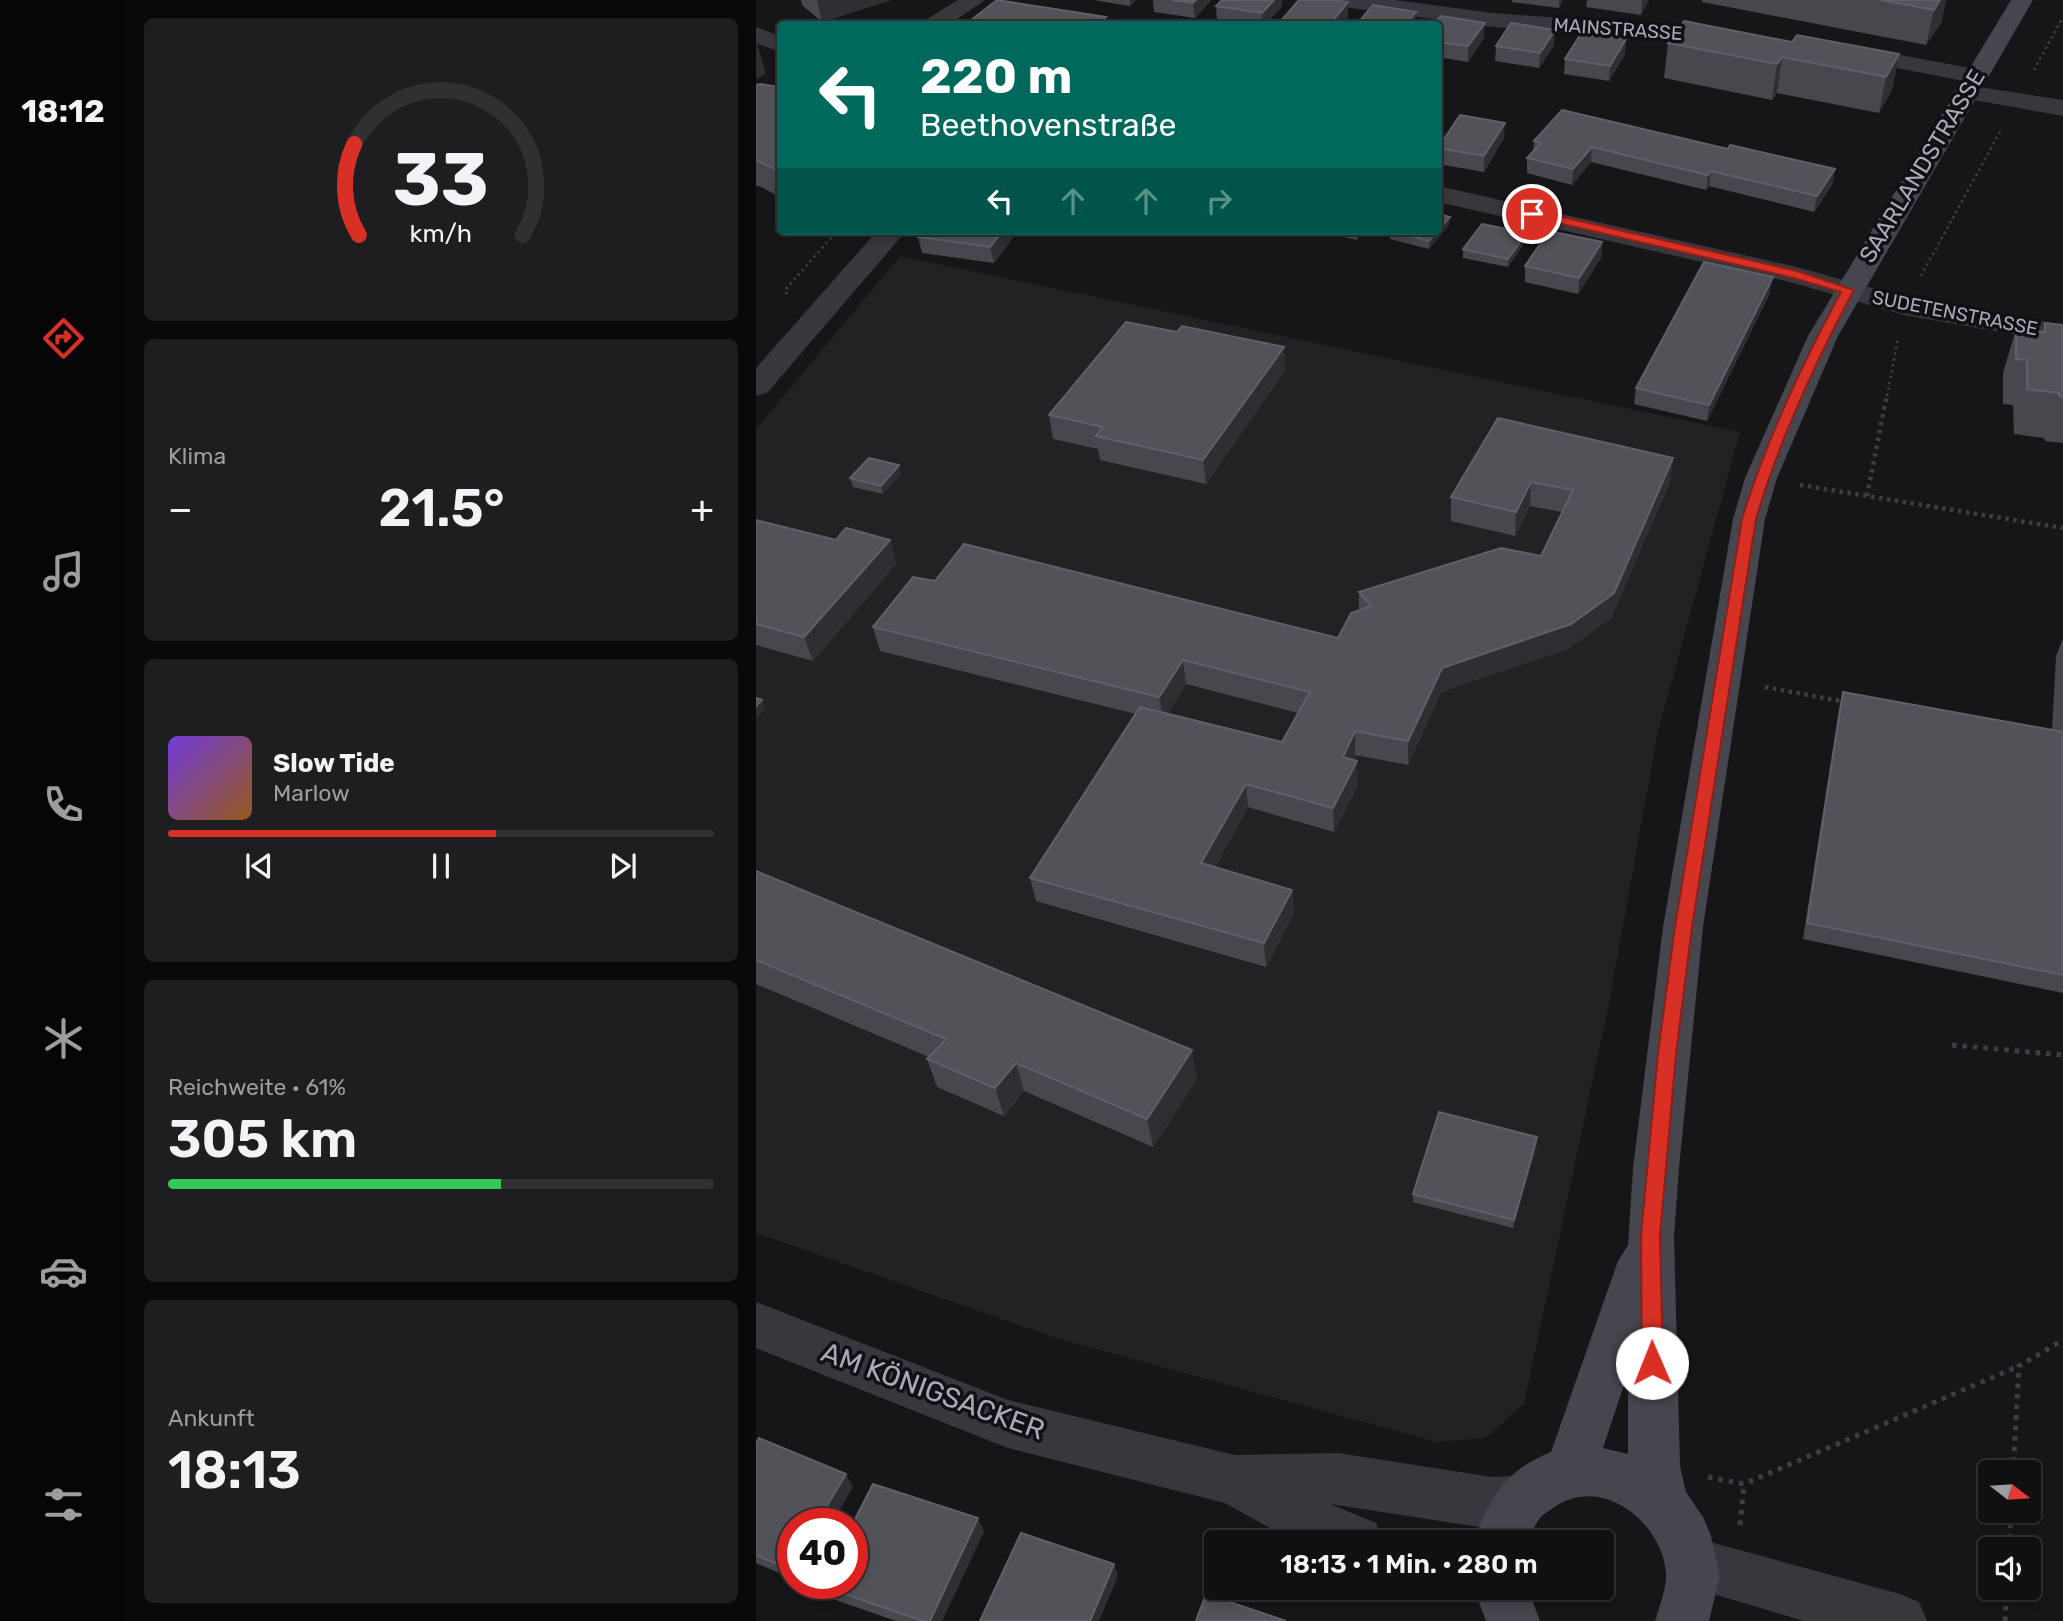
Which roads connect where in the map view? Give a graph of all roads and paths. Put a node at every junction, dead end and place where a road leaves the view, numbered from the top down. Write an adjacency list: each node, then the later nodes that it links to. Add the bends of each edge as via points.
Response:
1 (974, 0): 5 (street)
2 (1343, 0): 7 (street, MAINSTRASSE, via 1493,20)
3 (2022, 0): 10 (street, SAARLANDSTRASSE)
4 (2063, 17): 11 (path)
5 (940, 21)
6 (756, 34): 8 (street)
7 (1745, 39)
8 (777, 44)
9 (1824, 49): 10 (street)
10 (1971, 84): 11 (street); 15 (street, SAARLANDSTRASSE)
11 (2016, 103): 12 (street); 16 (path)
12 (2063, 108)
13 (1442, 195): 15 (street, SUDETENSTRASSE)
14 (889, 235): 18 (street)
15 (1848, 290): 16 (street, SUDETENSTRASSE); 19 (street, SAARLANDSTRASSE)
16 (1904, 306): 17 (street, SUDETENSTRASSE); 20 (path)
17 (2063, 334)
18 (756, 387)
19 (1761, 478): 20 (path); 22 (street, SAARLANDSTRASSE, via 1749,519)
20 (1867, 496): 21 (path)
21 (2063, 528)
22 (1721, 679): 23 (path); 26 (street, SAARLANDSTRASSE, via 1667,1054)
23 (1858, 705)
24 (1952, 1045): 25 (path)
25 (2063, 1055)
26 (1651, 1236): 31 (street, SAARLANDSTRASSE); 34 (street, SAARLANDSTRASSE, via 1654,1465)
27 (756, 1325): 32 (street, AM KÖNIGSACKER, via 1008,1424)
28 (2063, 1340): 29 (path)
29 (2019, 1366): 30 (path); 33 (path)
30 (2014, 1460)
31 (1570, 1470): 34 (street, via 1590,1469 1629,1478); 35 (street, via 1533,1487)
32 (1234, 1480): 35 (street, AM KÖNIGSACKER, via 1338,1478 1492,1503); 36 (street, AM KÖNIGSACKER)
33 (1744, 1484)
34 (1662, 1501): 37 (street, via 1676,1519)
35 (1508, 1522)
36 (1327, 1530)
37 (1692, 1563): 39 (street, via 1693,1586); 40 (street)
38 (2006, 1600): 41 (path)
39 (1682, 1621)
40 (1900, 1621)
41 (2005, 1621)

